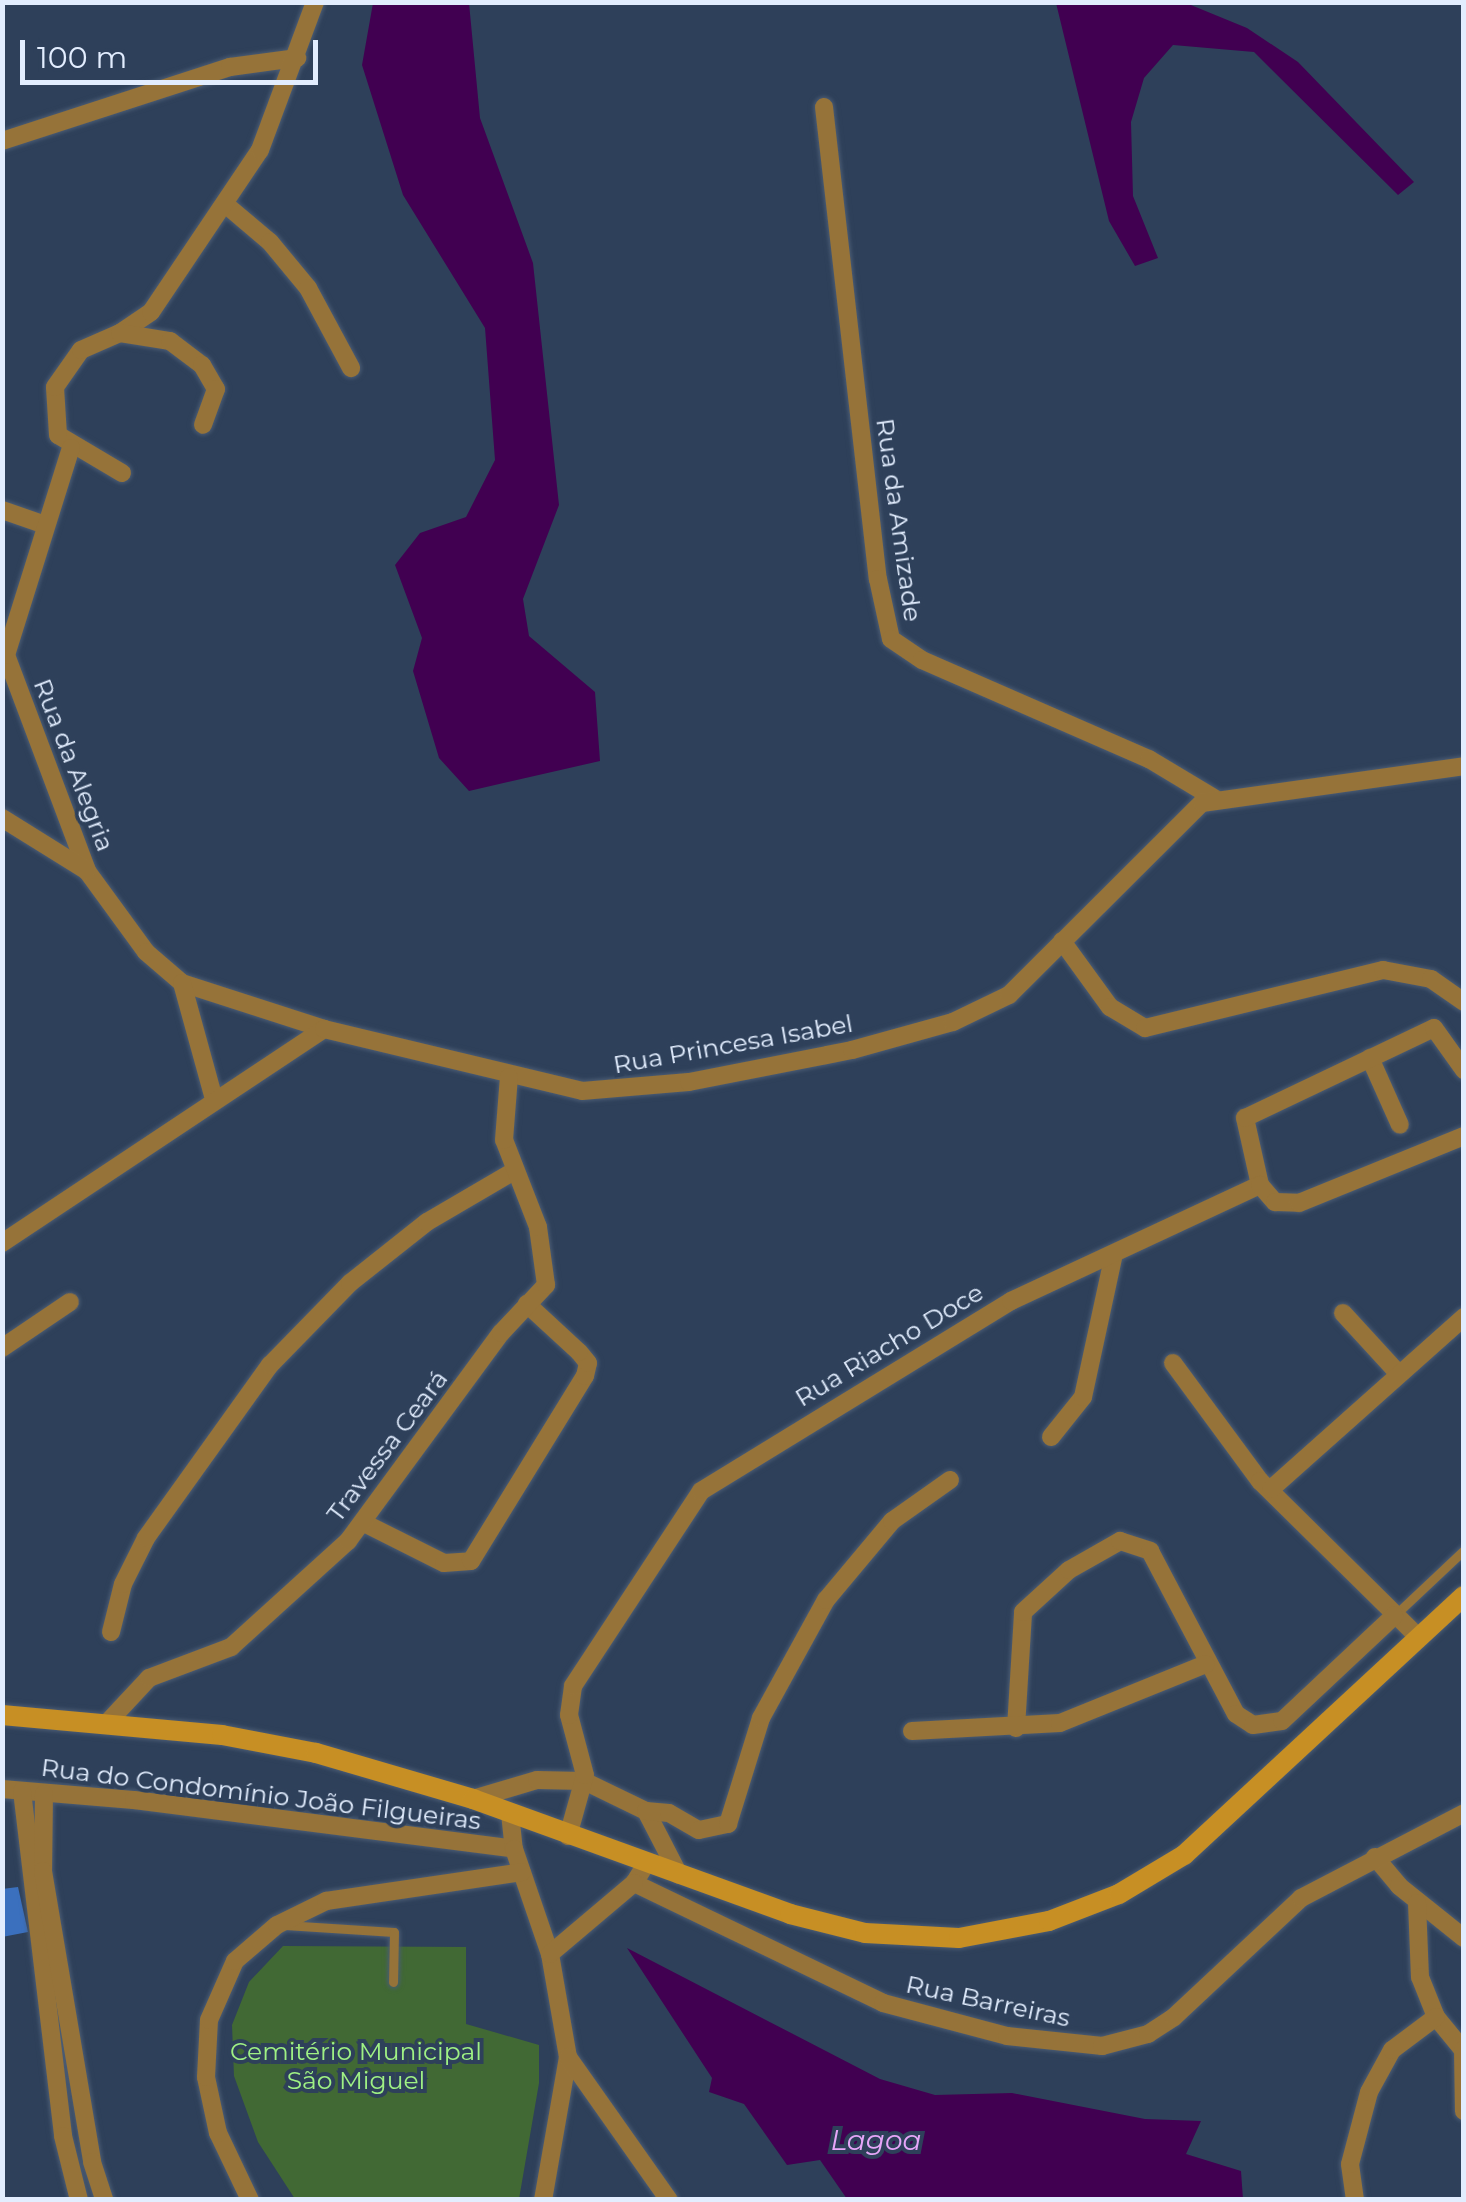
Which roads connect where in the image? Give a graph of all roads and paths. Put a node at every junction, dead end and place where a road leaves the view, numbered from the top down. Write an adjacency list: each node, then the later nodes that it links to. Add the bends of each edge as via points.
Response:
1 (314, 2): 2 (street)
2 (296, 58): 4 (street, via 230,67); 5 (street, via 265,140)
3 (824, 107): 15 (street, Rua da Amizade, via 890,639 922,660 1149,758)
4 (2, 142)
5 (224, 204): 6 (street, via 152,312); 7 (street, via 270,242 308,288)
6 (120, 334): 8 (street, via 170,341 202,365 216,389); 9 (street, via 81,350 56,387 53,419)
7 (350, 368)
8 (203, 425)
9 (70, 448): 10 (street); 12 (street)
10 (122, 473)
11 (2, 510): 12 (street)
12 (45, 525): 13 (street)
13 (4, 654): 17 (street, Rua da Alegria)
14 (1464, 766): 15 (street)
15 (1214, 798): 18 (street, Rua Princesa Isabel, via 1181,818)
16 (2, 818): 17 (street)
17 (87, 870): 19 (street, Rua da Alegria, via 146,952)
18 (1062, 941): 20 (street, via 1110,1007 1145,1028 1383,970 1431,979); 24 (street, Rua Princesa Isabel, via 1009,995 981,1011 852,1050 607,1091)
19 (182, 982): 21 (street, Rua da Alegria); 25 (street)
20 (1464, 1002)
21 (324, 1029): 24 (street, Rua Princesa Isabel); 25 (street)
22 (1370, 1058): 23 (street, via 1434,1028); 26 (street); 29 (street, via 1245,1118)
23 (1464, 1070)
24 (509, 1077): 28 (street, Travessa Ceará, via 504,1140)
25 (214, 1099): 30 (street)
26 (1400, 1125)
27 (1464, 1136): 29 (street, via 1300,1202 1275,1202)
28 (514, 1171): 33 (street, Travessa Ceará, via 549,1274); 46 (street, via 427,1222 350,1283 270,1365 146,1538 123,1584)
29 (1260, 1185): 31 (street, Rua Riacho Doce)
30 (2, 1243)
31 (1114, 1254): 39 (street, via 1083,1397); 53 (street, Rua Riacho Doce, via 1011,1301 691,1500 574,1686 569,1716)
32 (70, 1302): 36 (street)
33 (527, 1304): 42 (street, Travessa Ceará); 42 (street, via 588,1363 471,1561 444,1564)
34 (1343, 1313): 38 (street)
35 (1464, 1317): 38 (street)
36 (2, 1348)
37 (1174, 1363): 41 (street)
38 (1397, 1372): 41 (street)
39 (1050, 1436)
40 (950, 1480): 57 (street, via 892,1520 826,1600 761,1718 728,1824 699,1830 669,1812)
41 (1271, 1489): 45 (street)
42 (364, 1524): 50 (street, Travessa Ceará, via 231,1648 149,1678)
43 (1464, 1550): 45 (lane)
44 (1464, 1596): 47 (main road)
45 (1394, 1616): 47 (street); 48 (street, via 1298,1707 1266,1726 1236,1714)
46 (112, 1632)
47 (1418, 1637): 65 (main road, via 1184,1855 1120,1894 1049,1922 959,1938 904,1938 840,1928)
48 (1206, 1664): 51 (street, via 1076,1718); 51 (street, via 1150,1552 1120,1541 1069,1570 1023,1612)
49 (2, 1715): 50 (main road)
50 (108, 1722): 56 (main road, via 316,1753)
51 (1016, 1728): 52 (street)
52 (912, 1731)
53 (584, 1782): 56 (street, via 538,1780); 57 (street); 60 (street, Rua Riacho Doce)
54 (12, 1790): 55 (street, Rua do Condomínio João Filgueiras); 75 (street, via 63,2136)
55 (44, 1794): 61 (street, Rua do Condomínio João Filgueiras); 76 (street, via 43,1871)
56 (473, 1799): 58 (main road)
57 (646, 1811): 65 (street)
58 (510, 1813): 60 (main road); 61 (street)
59 (1464, 1814): 62 (street, Rua Barreiras)
60 (568, 1836): 63 (main road)
61 (514, 1849): 64 (street)
62 (1375, 1857): 66 (street, Rua Barreiras, via 1302,1898 1174,2017 1148,2034 1102,2046 1007,2036 883,2004); 67 (street)
63 (646, 1864): 65 (main road); 66 (street)
64 (522, 1872): 68 (street, via 326,1901); 70 (street)
65 (679, 1875)
66 (634, 1883): 70 (street)
67 (1417, 1903): 69 (street); 72 (street, via 1420,1977)
68 (277, 1925): 71 (lane, via 394,1932); 77 (street, via 235,1961 220,1988 206,2047 218,2133)
69 (1464, 1938)
70 (550, 1954): 73 (street)
71 (393, 1982)
72 (1436, 2017): 74 (street, via 1462,2050); 80 (street, via 1392,2050 1370,2092 1350,2164)
73 (568, 2057): 78 (street); 79 (street)
74 (1464, 2110)
75 (79, 2200)
76 (104, 2200)
77 (250, 2200)
78 (542, 2200)
79 (669, 2200)
80 (1355, 2200)

